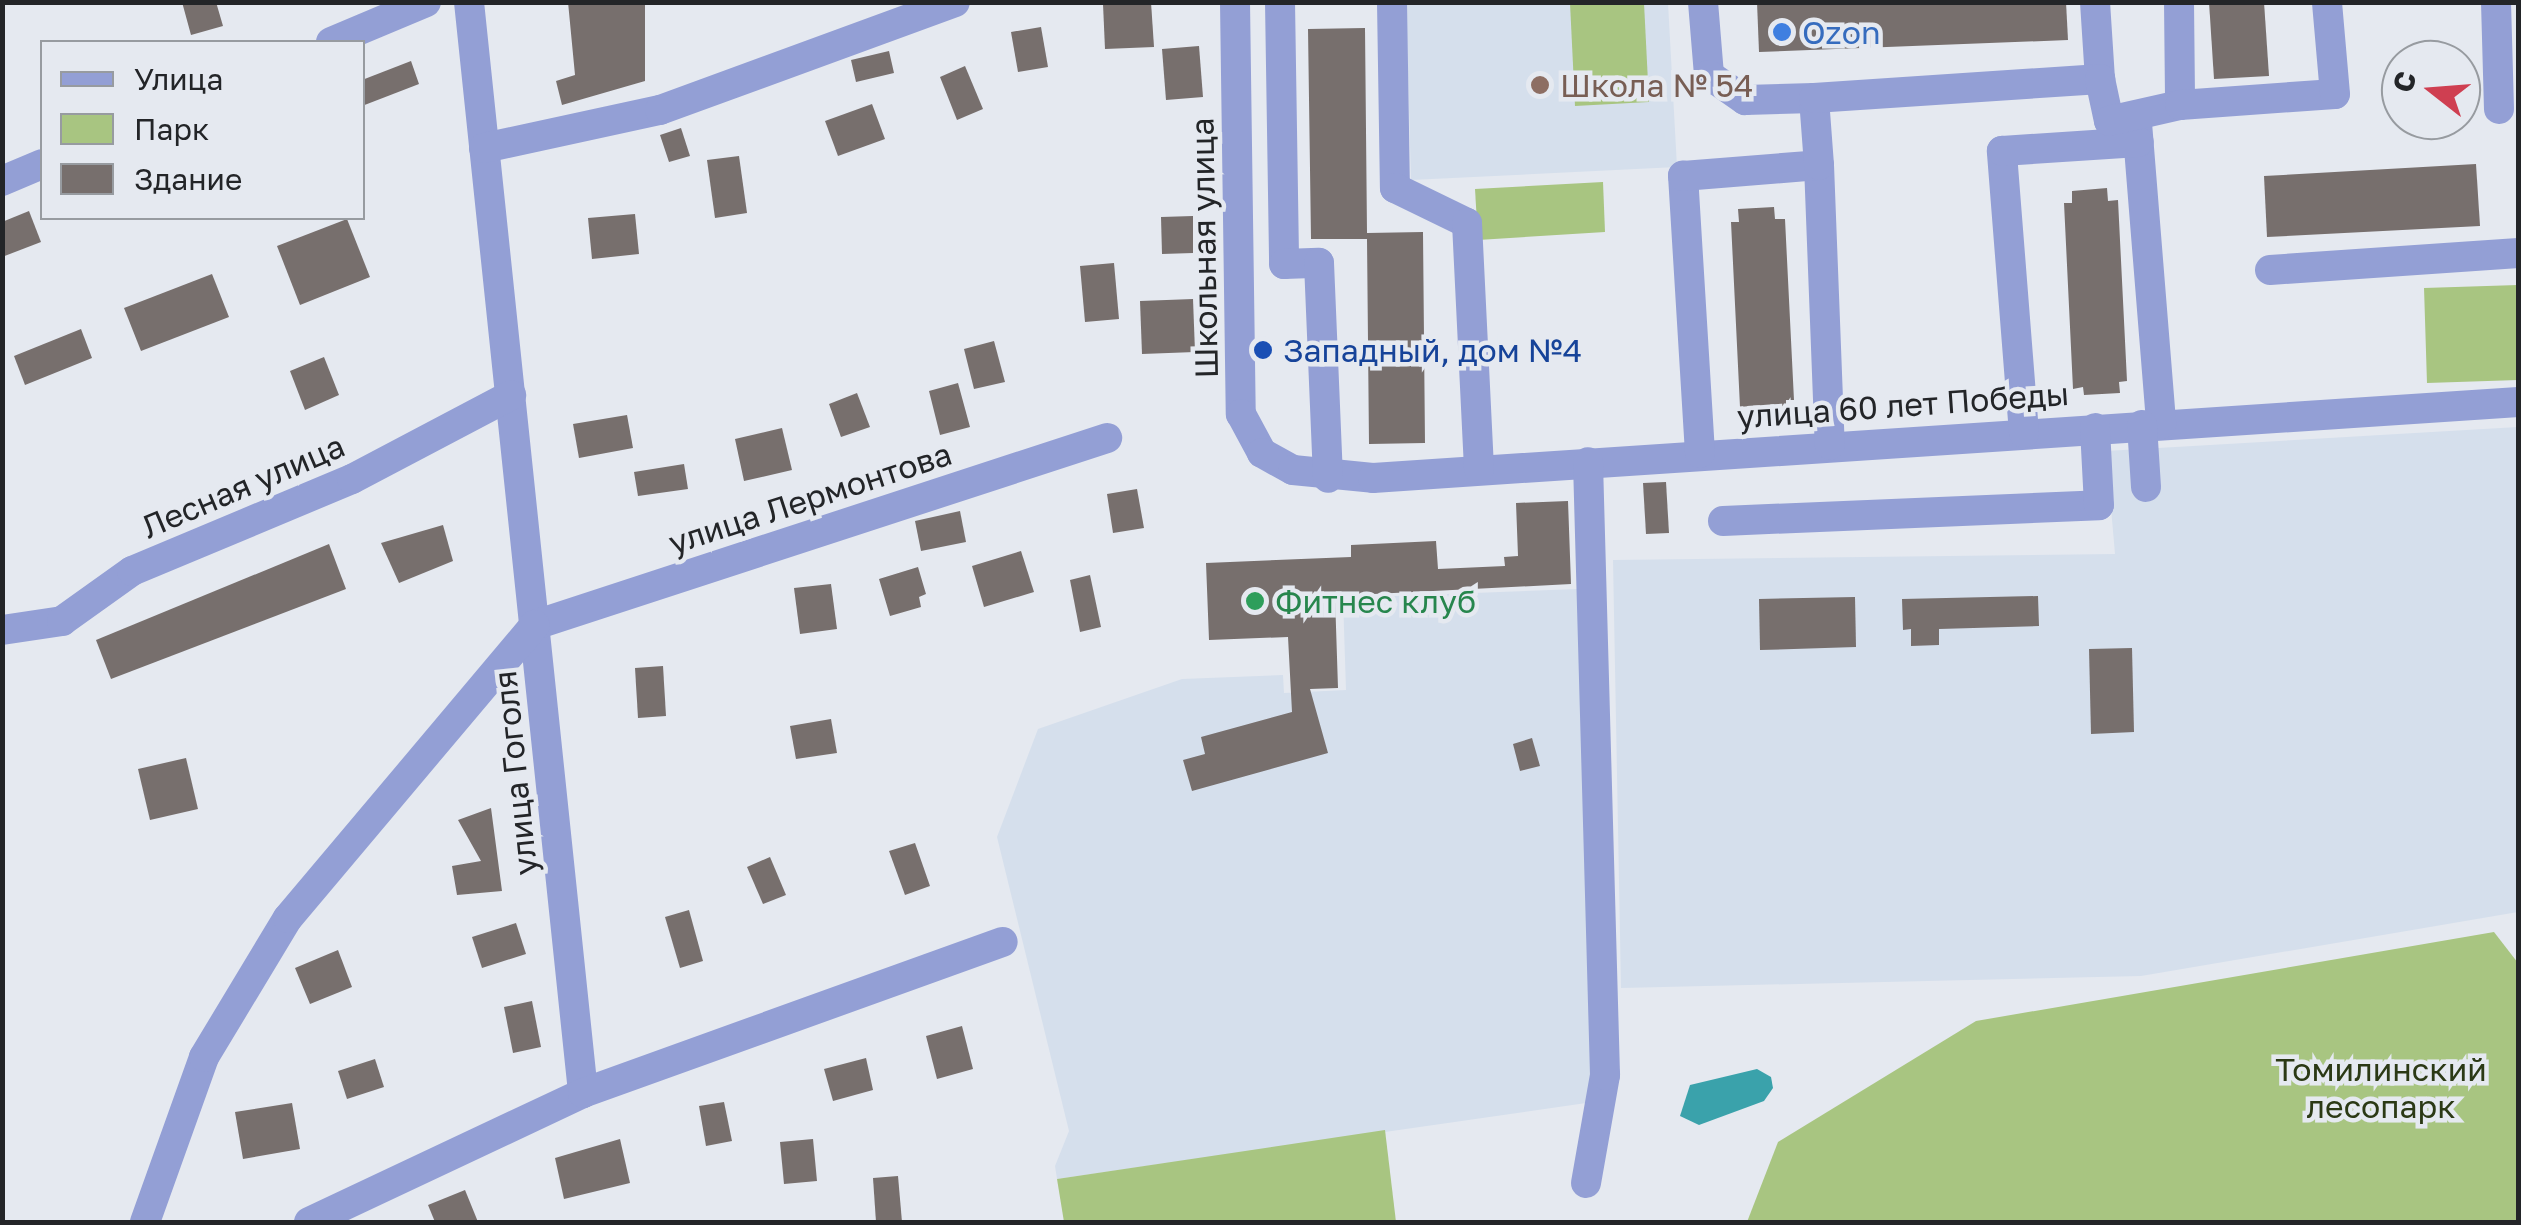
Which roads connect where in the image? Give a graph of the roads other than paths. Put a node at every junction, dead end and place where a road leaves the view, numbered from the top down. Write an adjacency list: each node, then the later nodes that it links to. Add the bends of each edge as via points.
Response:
1 (426, 2): 12 (street)
2 (469, 2): 18 (street, улица Гоголя)
3 (955, 2): 18 (street, via 660,110)
4 (1235, 2): 34 (street, Школьная улица, via 1241,414 1262,454)
5 (1280, 2): 35 (street, via 1284,264 1320,264)
6 (1392, 2): 33 (street, via 1395,188 1467,223)
7 (1704, 2): 14 (street, via 1709,75 1745,100)
8 (2095, 2): 13 (street)
9 (2179, 2): 15 (street)
10 (2327, 2): 15 (street, via 2336,94)
11 (2496, 2): 16 (street)
12 (336, 40)
13 (2100, 78): 14 (street); 17 (street, via 2108,120)
14 (1814, 98): 20 (street)
15 (2180, 105): 17 (street)
16 (2499, 110)
17 (2138, 128): 26 (street); 28 (street, via 2002,150)
18 (484, 148): 24 (street, улица Гоголя)
19 (40, 165): 21 (street)
20 (1818, 165): 30 (street); 31 (street, via 1684,176)
21 (2, 181)
22 (2518, 253): 23 (street)
23 (2270, 270)
24 (510, 395): 38 (street, улица Гоголя); 39 (street, Лесная улица, via 352,479 132,572 62,622)
25 (2518, 402): 26 (street, улица 60 лет Победы)
26 (2152, 425): 27 (street, улица 60 лет Победы); 36 (street)
27 (2095, 428): 28 (street, улица 60 лет Победы); 37 (street, via 2099,505)
28 (2024, 433): 30 (street, улица 60 лет Победы)
29 (1107, 438): 38 (street, улица Лермонтова)
30 (1830, 445): 31 (street, улица 60 лет Победы)
31 (1700, 453): 32 (street, улица 60 лет Победы)
32 (1588, 462): 33 (street, улица 60 лет Победы); 42 (street, via 1605,1075)
33 (1478, 469): 35 (street, улица 60 лет Победы)
34 (1292, 470): 35 (street, улица 60 лет Победы)
35 (1328, 478)
36 (2146, 487)
37 (1723, 521)
38 (536, 625): 41 (street, улица Гоголя); 43 (street, via 288,918 204,1057)
39 (2, 630)
40 (1003, 942): 41 (street)
41 (583, 1093): 44 (street)
42 (1586, 1183)
43 (146, 1222)
44 (309, 1222)

